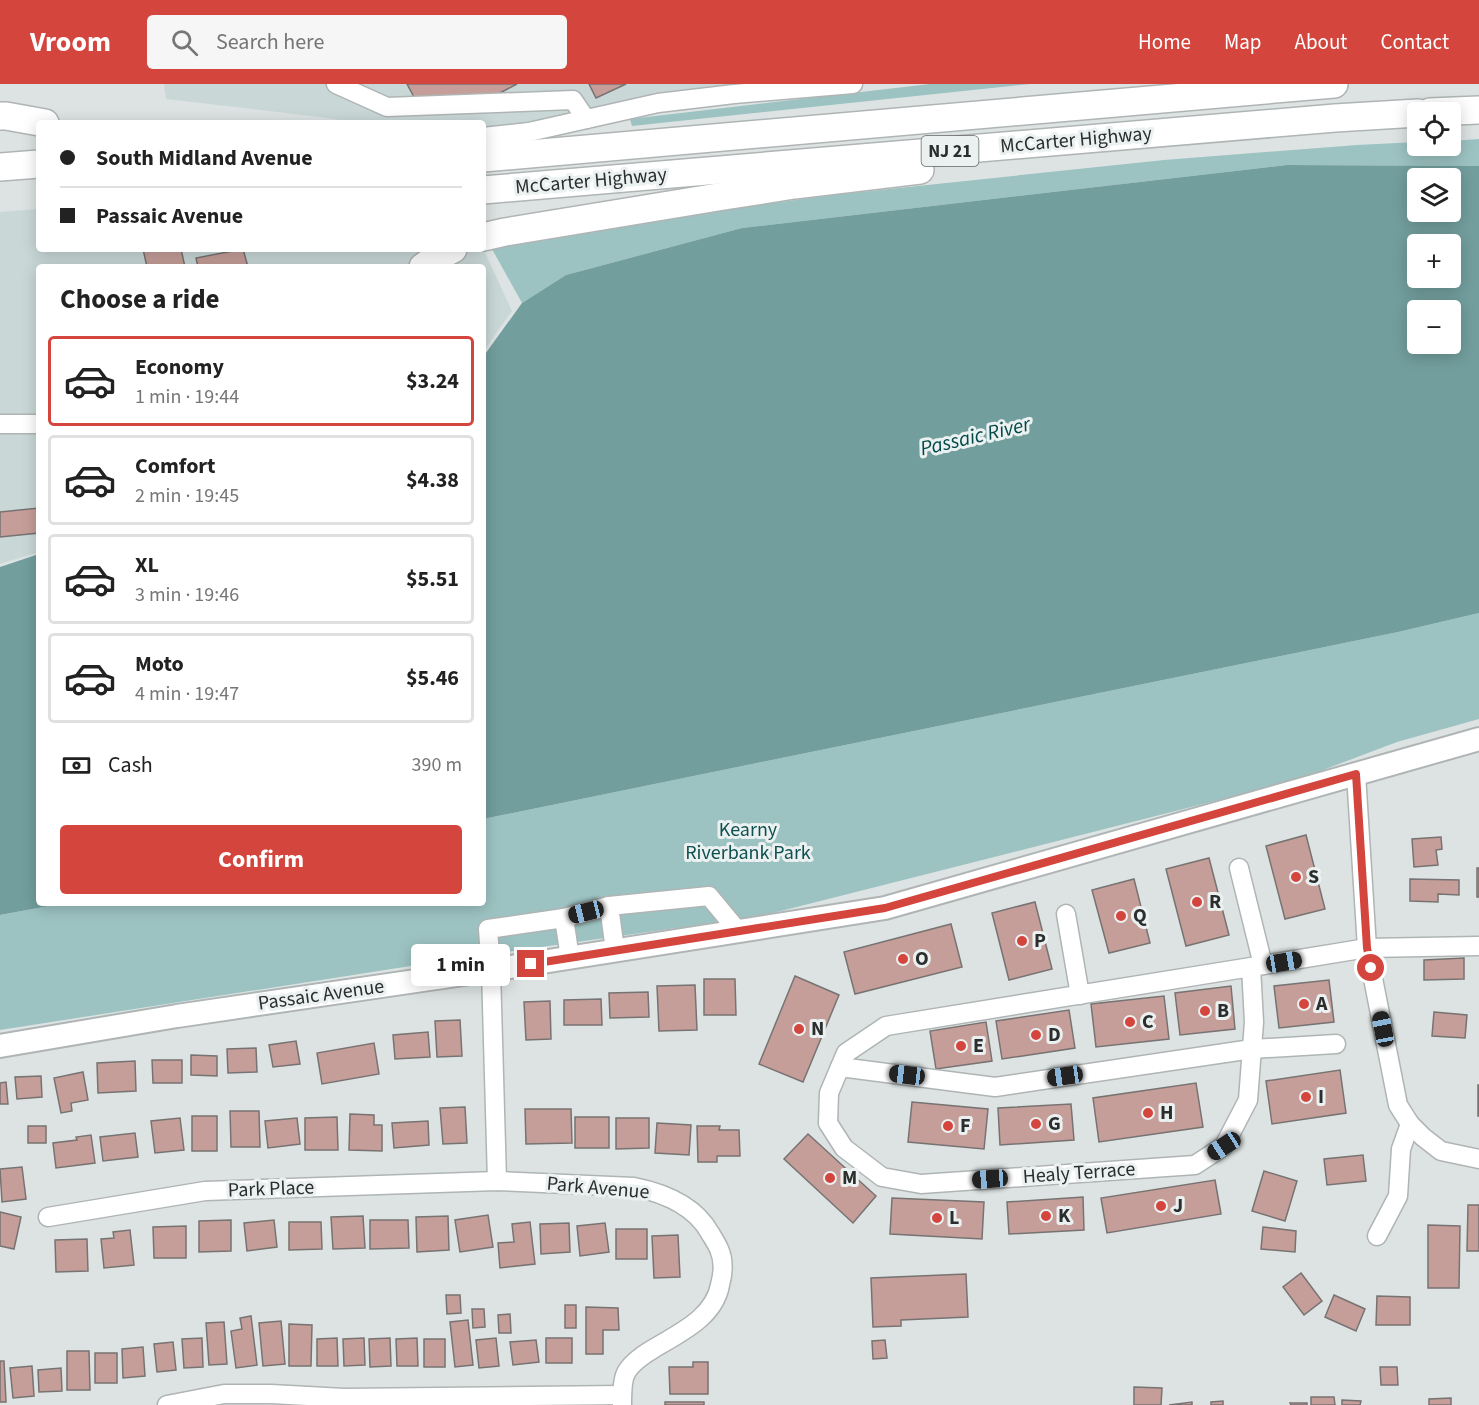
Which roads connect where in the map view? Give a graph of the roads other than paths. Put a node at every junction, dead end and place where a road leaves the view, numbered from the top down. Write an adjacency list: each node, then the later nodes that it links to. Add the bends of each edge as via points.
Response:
1 (336, 84): 12 (street, via 387,107 573,100)
2 (852, 84): 5 (street)
3 (1268, 84): 8 (highway)
4 (1334, 84): 8 (highway, NJ 21)
5 (831, 85): 6 (street)
6 (788, 87): 7 (street)
7 (736, 89): 12 (street)
8 (1203, 95): 18 (highway, NJ 21)
9 (1479, 110): 10 (highway)
10 (1461, 111)
11 (1407, 114): 16 (highway, McCarter Highway / NJ 21)
12 (586, 119): 17 (street)
13 (2, 122): 14 (highway); 15 (highway)
14 (36, 123)
15 (36, 131)
16 (1173, 132): 21 (highway, McCarter Highway / NJ 21); 22 (highway, via 794,185)
17 (486, 137)
18 (486, 158)
19 (36, 164): 20 (highway)
20 (0, 167)
21 (486, 190)
22 (486, 236)
23 (447, 252): 24 (highway)
24 (427, 264)
25 (0, 424): 26 (street)
26 (36, 424)
27 (1479, 739): 28 (main road, Passaic Avenue)
28 (1356, 774): 33 (main road, Passaic Avenue, via 885,908); 35 (street)
29 (1239, 868): 38 (street)
30 (609, 906): 32 (street); 33 (street, via 709,896); 36 (street)
31 (1066, 914): 40 (street)
32 (564, 918): 37 (street); 39 (street, via 488,929)
33 (738, 931): 36 (main road, Passaic Avenue)
34 (1479, 946): 35 (street, Healy Terrace)
35 (1367, 948): 38 (street, Healy Terrace); 45 (street, via 1398,1105)
36 (615, 950): 37 (main road, Passaic Avenue)
37 (570, 958): 39 (main road, Passaic Avenue)
38 (1257, 966): 40 (street, Healy Terrace); 43 (street, Healy Terrace)
39 (492, 970): 42 (main road, Passaic Avenue); 47 (street)
40 (1080, 995): 44 (street, Healy Terrace, via 886,1026 846,1053)
41 (1336, 1044): 43 (street)
42 (0, 1046)
43 (1252, 1049): 44 (street, via 995,1087); 44 (street, Healy Terrace, via 1248,1100 1224,1146 1195,1165 921,1184 882,1177 844,1148 828,1123 829,1093)
44 (840, 1067)
45 (1410, 1124): 46 (street, via 1441,1151); 49 (street, via 1401,1149 1398,1196)
46 (1479, 1159)
47 (497, 1181): 48 (street, Park Place, via 205,1191); 50 (street, Park Avenue, via 650,1190 690,1209 720,1250 723,1275 718,1297 707,1313 640,1357 625,1374)
48 (48, 1217)
49 (1377, 1236)
50 (622, 1400): 51 (street)
51 (344, 1401): 52 (street, via 224,1394)
52 (167, 1405)

